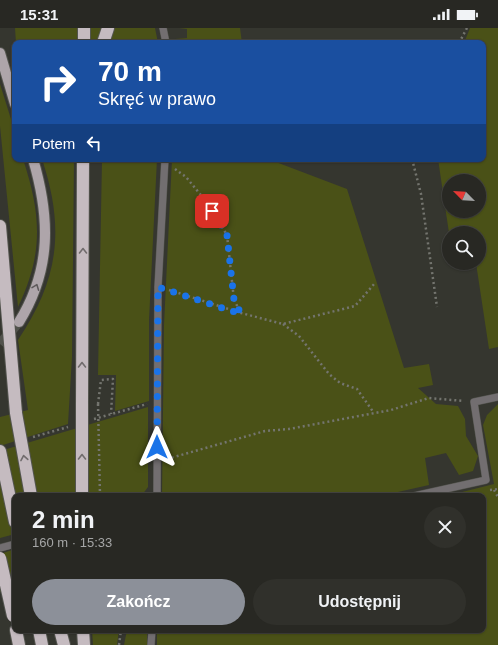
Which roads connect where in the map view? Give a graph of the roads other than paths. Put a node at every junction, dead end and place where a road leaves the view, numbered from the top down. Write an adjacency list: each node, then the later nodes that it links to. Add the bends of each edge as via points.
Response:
1 (84, 28): 4 (highway)
2 (108, 28): 5 (highway)
3 (163, 28): 6 (lane)
4 (84, 40)
5 (104, 40)
6 (165, 40)
7 (1, 56): 8 (main road)
8 (12, 94)
9 (34, 162): 14 (main road, one-way to 9, via 37,286 45,249 44,211)
10 (83, 162): 19 (highway, one-way to 10, bridge)
11 (165, 162): 20 (lane, via 158,287)
12 (0, 226): 16 (highway)
13 (0, 322): 16 (highway)
14 (19, 322)
15 (498, 397): 21 (lane, via 474,402 486,480)
16 (16, 413): 18 (highway, one-way to 16, bridge)
17 (0, 451): 22 (highway)
18 (30, 493)
19 (82, 493)
20 (157, 493)
21 (428, 493)
22 (12, 508)
23 (12, 545): 24 (lane)
24 (0, 548)
25 (0, 558): 26 (highway, bridge)
26 (12, 612)
27 (61, 633): 32 (highway)
28 (83, 633): 33 (highway)
29 (152, 633): 34 (lane)
30 (39, 636): 31 (highway)
31 (42, 645)
32 (64, 645)
33 (84, 645)
34 (151, 645)

